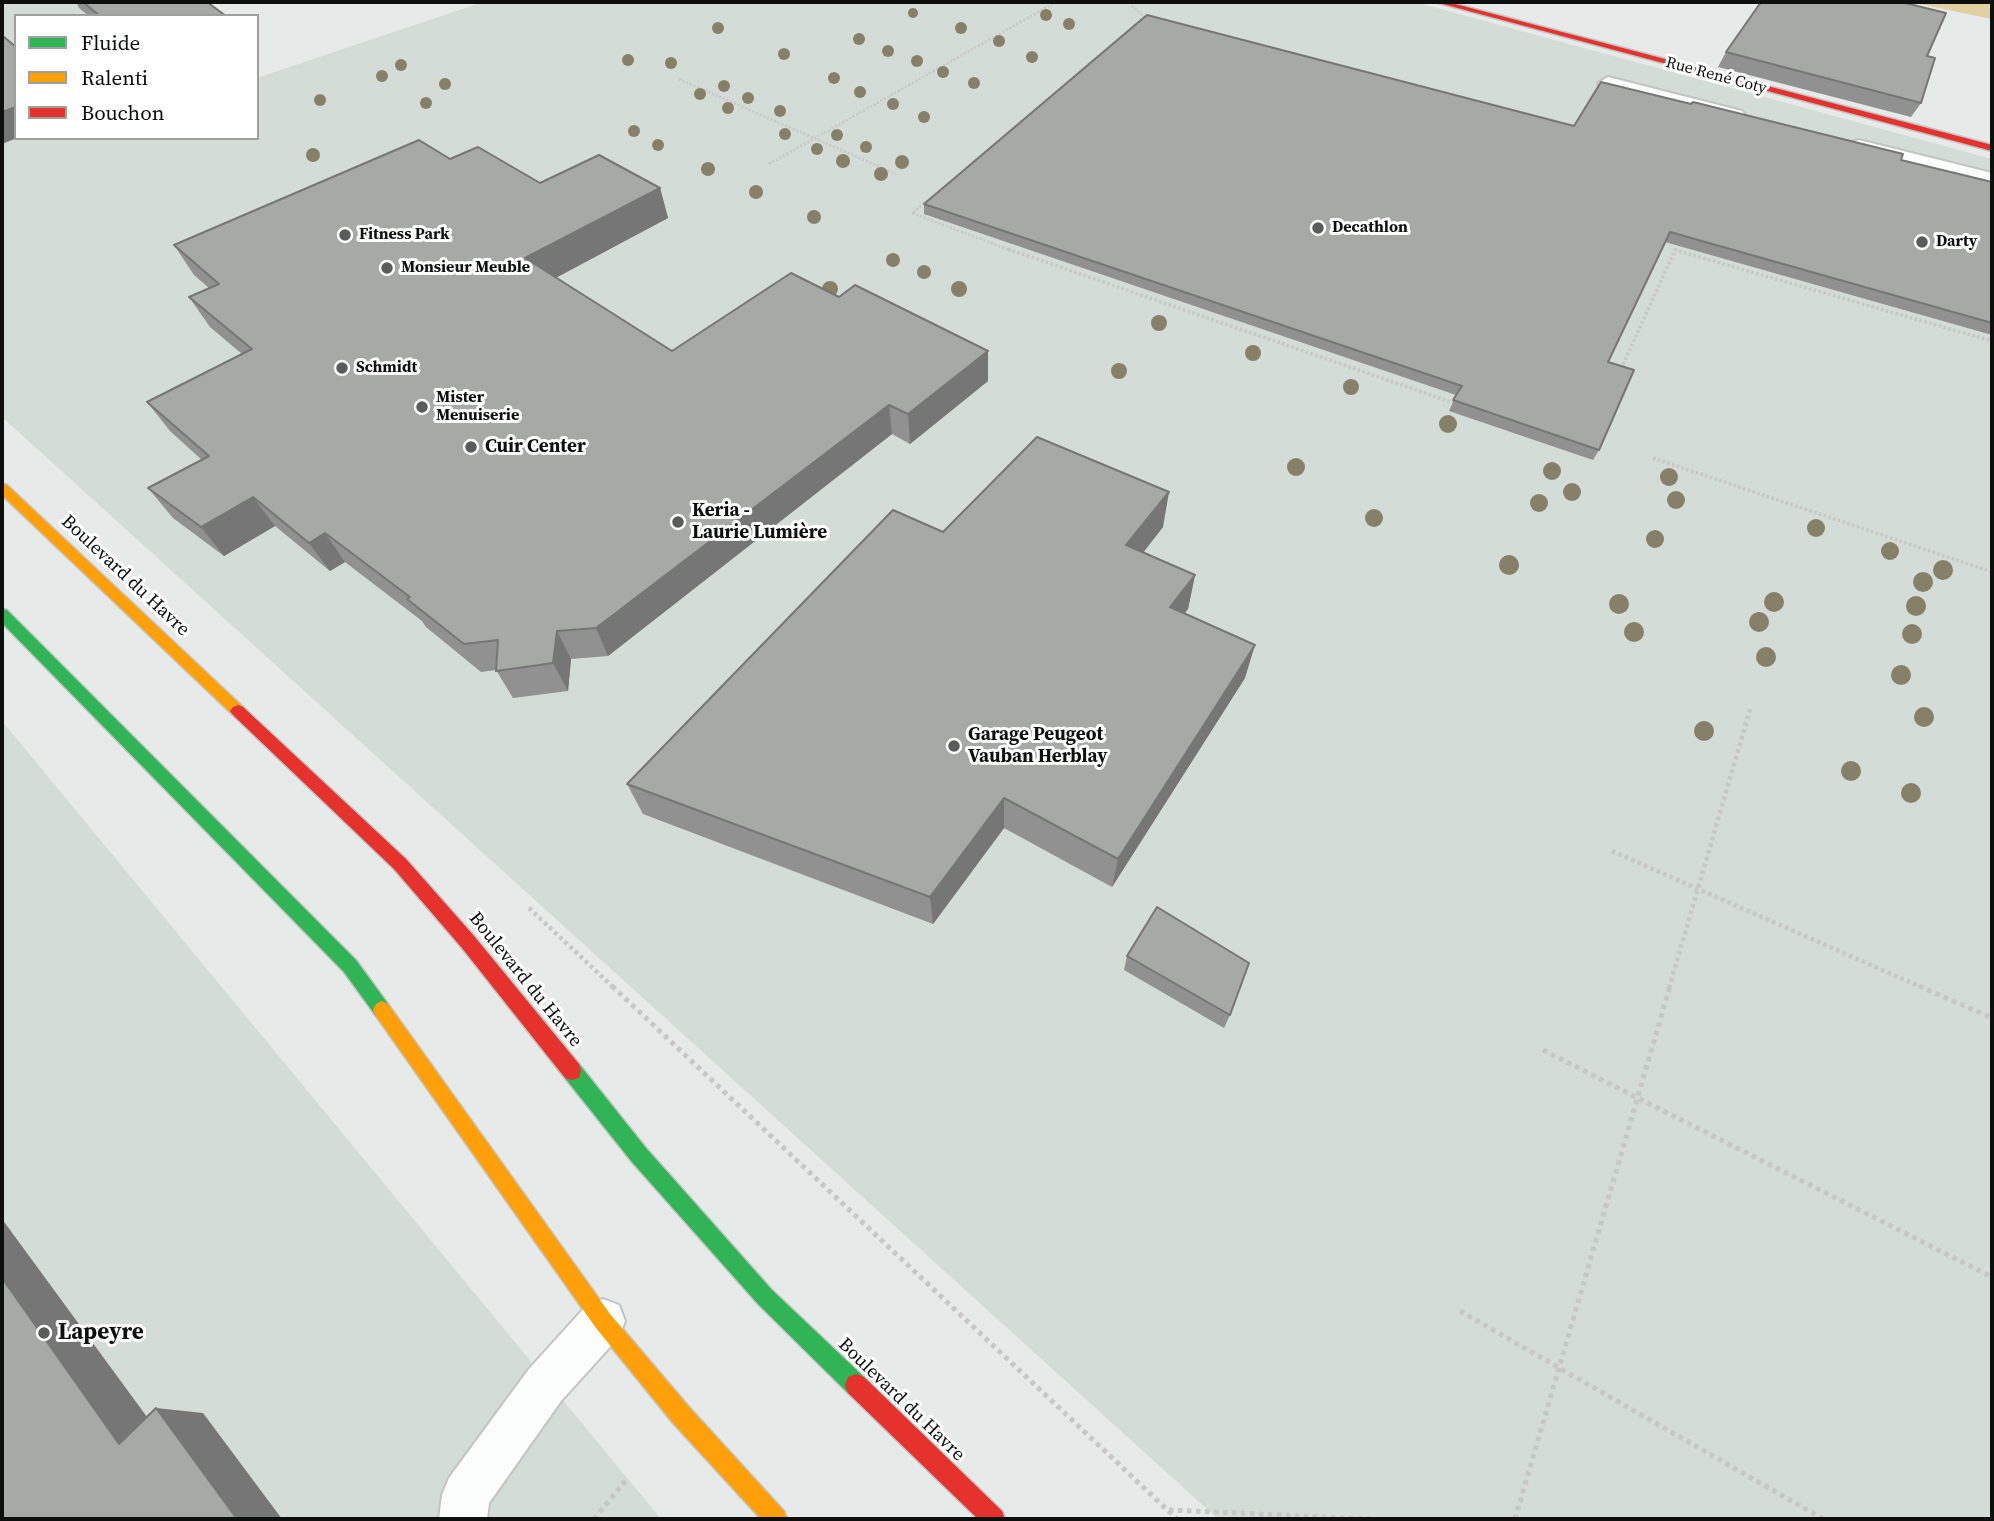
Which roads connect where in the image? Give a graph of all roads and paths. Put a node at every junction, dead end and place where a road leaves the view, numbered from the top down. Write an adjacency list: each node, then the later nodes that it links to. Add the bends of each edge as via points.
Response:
1 (1056, 2): 7 (path)
2 (1439, 2): 9 (main road, Rue René Coty)
3 (1131, 5): 13 (path, via 1144,17)
4 (679, 79): 7 (path)
5 (1608, 83): 6 (lane)
6 (1753, 120)
7 (813, 138): 10 (path); 11 (path)
8 (1833, 139): 12 (lane)
9 (1992, 148)
10 (769, 164)
11 (896, 174)
12 (1992, 179)
13 (947, 184): 14 (path); 17 (path, via 912,213)
14 (956, 187)
15 (1992, 341): 16 (path, via 1675,250)
16 (1620, 371)
17 (1466, 408)
18 (1653, 458): 20 (path)
19 (2, 488): 38 (main road, Boulevard du Havre, via 400,864 639,1155 765,1297)
20 (1992, 572)
21 (2, 614): 31 (main road, via 351,967)
22 (1751, 706): 24 (path)
23 (1612, 851): 24 (path)
24 (1699, 889): 26 (path); 28 (path)
25 (529, 908): 34 (path)
26 (1992, 1018)
27 (1543, 1050): 28 (path)
28 (1637, 1098): 29 (path); 32 (path)
29 (1992, 1277)
30 (1460, 1311): 32 (path)
31 (603, 1321): 35 (lane, via 545,1385 474,1484 466,1496); 37 (main road)
32 (1559, 1368): 41 (path); 42 (path)
33 (627, 1479): 36 (path)
34 (1168, 1510): 39 (path); 40 (path)
35 (463, 1519)
36 (594, 1519)
37 (776, 1519)
38 (995, 1519)
39 (1177, 1519)
40 (1370, 1519)
41 (1515, 1519)
42 (1823, 1519)

